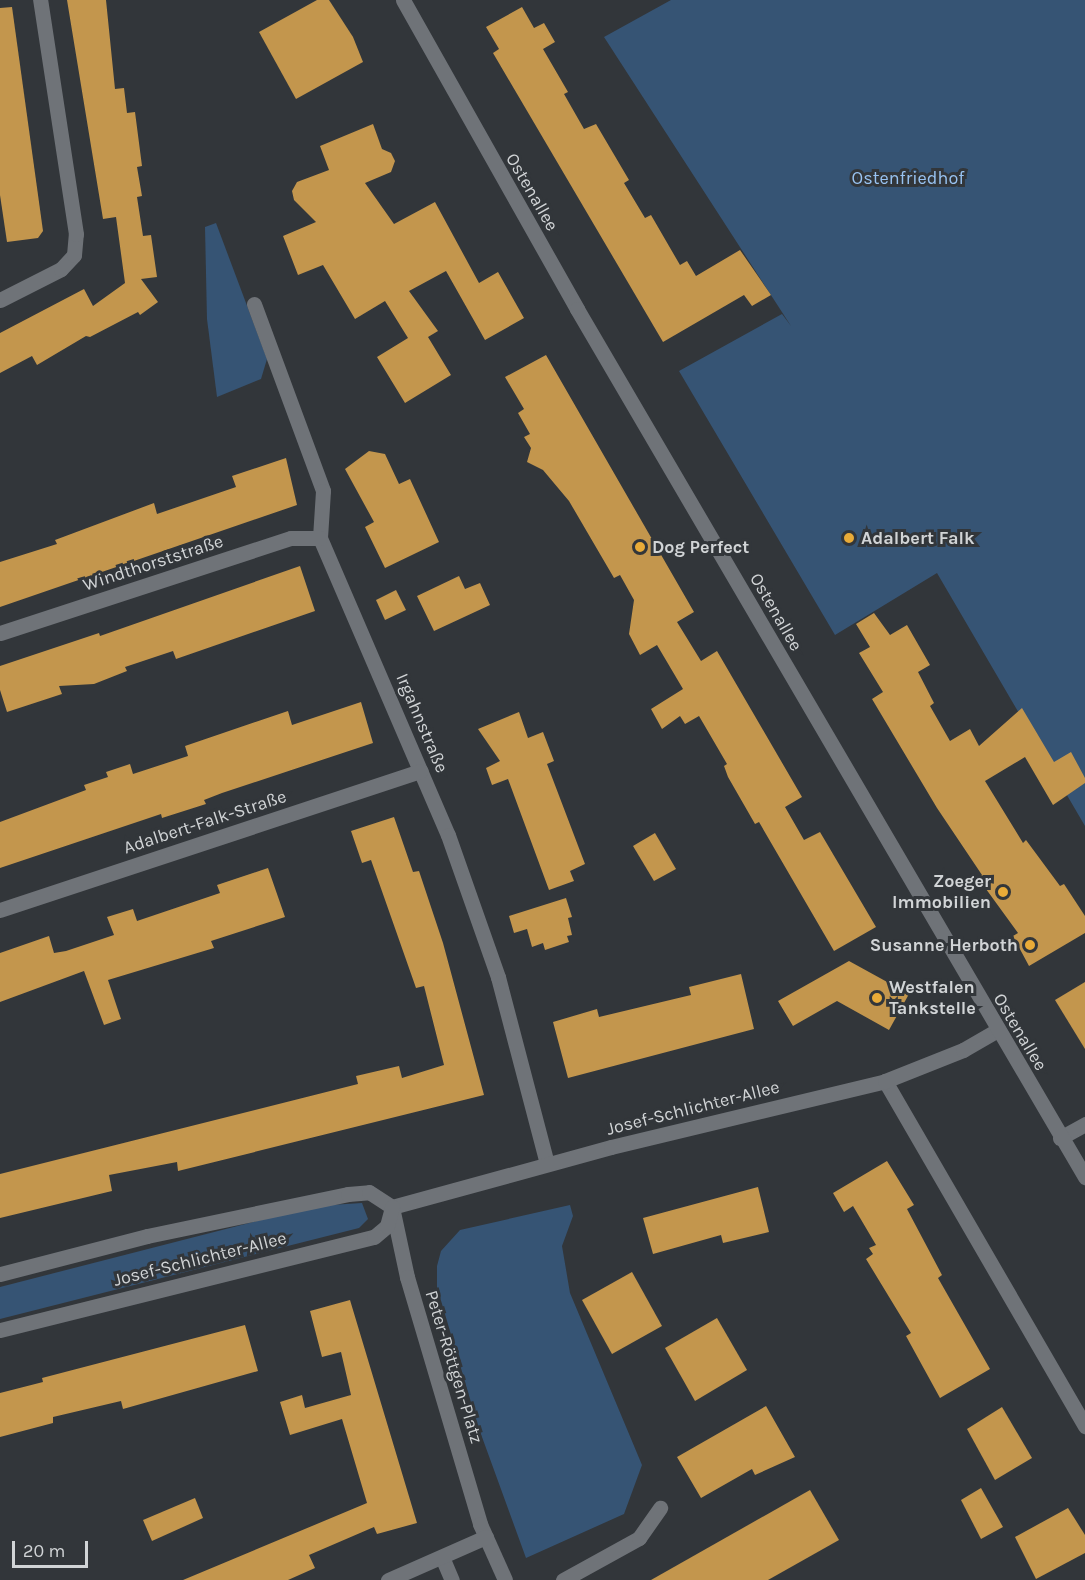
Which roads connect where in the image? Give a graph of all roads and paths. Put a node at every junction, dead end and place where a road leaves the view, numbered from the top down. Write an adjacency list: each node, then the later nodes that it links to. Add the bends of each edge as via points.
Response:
1 (40, 0): 3 (street, via 76,234 74,255 61,269)
2 (403, 0): 9 (street, Ostenallee, via 566,290)
3 (0, 300)
4 (255, 304): 5 (street, Irgahnstraße, via 323,491)
5 (320, 538): 6 (street, Windthorststraße, via 291,538); 7 (street, Irgahnstraße)
6 (0, 633)
7 (421, 771): 8 (street, Adalbert-Falk-Straße); 13 (street, Irgahnstraße, via 498,977)
8 (0, 910)
9 (996, 1030): 10 (street, Josef-Schlichter-Allee, via 963,1050); 12 (street, Ostenallee)
10 (885, 1081): 13 (street, Josef-Schlichter-Allee); 18 (street)
11 (1085, 1124): 12 (street)
12 (1060, 1138): 14 (street, Ostenallee)
13 (547, 1164): 15 (street, Josef-Schlichter-Allee)
14 (1085, 1177)
15 (392, 1207): 16 (street, Josef-Schlichter-Allee, via 369,1192 348,1194 147,1236); 17 (street, Josef-Schlichter-Allee, via 387,1226 374,1237); 20 (street, Peter-Röttgen-Platz, via 407,1277)
16 (0, 1274)
17 (0, 1330)
18 (1085, 1426)
19 (660, 1508): 25 (street, via 639,1538)
20 (486, 1537): 21 (street); 24 (street, Peter-Röttgen-Platz)
21 (441, 1557): 22 (street); 23 (street)
22 (388, 1580)
23 (452, 1580)
24 (505, 1580)
25 (563, 1580)

